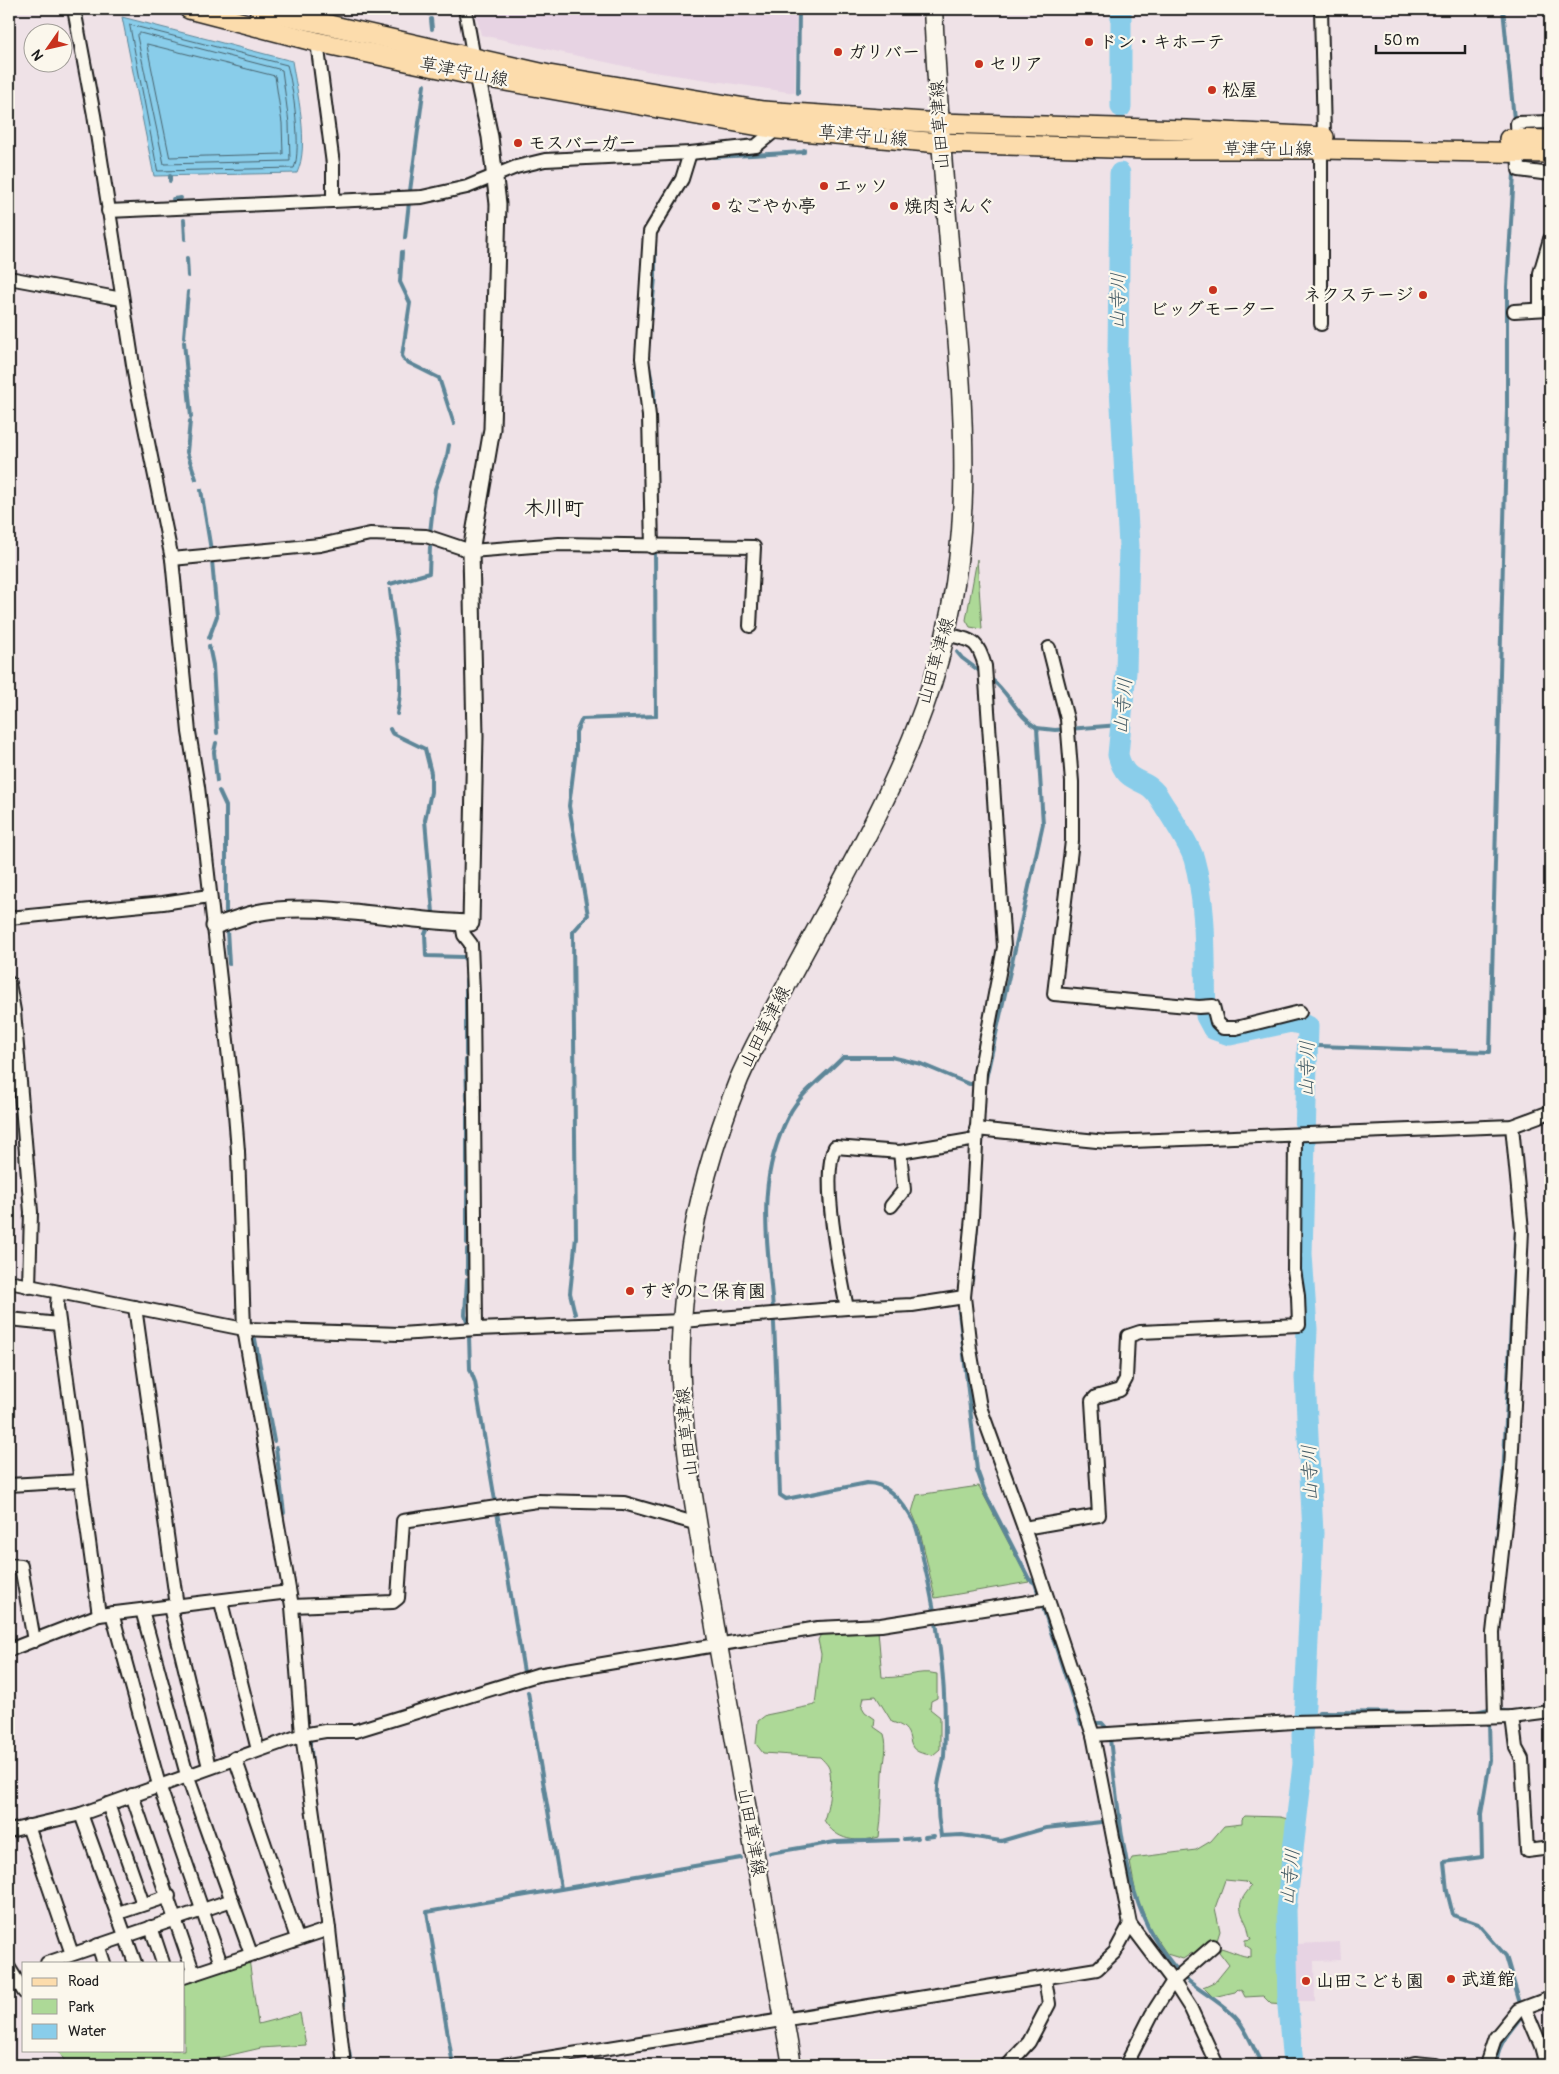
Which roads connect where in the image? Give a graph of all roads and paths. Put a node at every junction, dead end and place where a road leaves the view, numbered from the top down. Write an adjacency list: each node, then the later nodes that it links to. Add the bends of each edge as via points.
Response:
1 (74, 9): 22 (street)
2 (189, 9): 8 (main road, 草津守山線)
3 (259, 9): 7 (main road, 草津守山線)
4 (465, 9): 9 (street)
5 (934, 9): 11 (main road, 山田草津線)
6 (1322, 9): 15 (street)
7 (312, 17): 9 (main road, 草津守山線)
8 (317, 42): 9 (main road, 草津守山線); 21 (street, via 333,164)
9 (476, 68): 11 (main road, 草津守山線, via 558,76 763,111); 12 (main road, 草津守山線); 20 (street)
10 (1550, 122): 16 (street, via 1517,123)
11 (938, 123): 14 (main road, 山田草津線); 15 (main road, 草津守山線, via 1191,130)
12 (777, 129): 14 (main road, 草津守山線); 17 (street, via 756,146)
13 (1550, 140): 16 (main road, 草津守山線)
14 (940, 142): 15 (main road, 草津守山線, via 1146,149); 33 (main road, 山田草津線, via 964,451 959,567)
15 (1323, 143): 16 (main road, 草津守山線); 28 (street)
16 (1519, 146): 18 (main road, 草津守山線); 19 (street, via 1519,170)
17 (690, 152): 20 (street, via 555,158 516,167); 29 (street, via 682,179 650,232 642,358 648,416)
18 (1550, 153)
19 (1550, 174)
20 (495, 177): 21 (street, via 422,197); 30 (street, via 498,204 492,429)
21 (333, 200): 22 (street)
22 (108, 211): 25 (street)
23 (1550, 242): 26 (street, via 1540,273)
24 (9, 278): 25 (street)
25 (122, 299): 31 (street)
26 (1545, 308): 27 (street)
27 (1514, 311)
28 (1321, 324)
29 (652, 547): 30 (street, via 559,544); 32 (street, via 754,547)
30 (471, 550): 31 (street, via 426,536 370,534 320,545); 37 (street, via 475,756 471,923)
31 (172, 559): 35 (street)
32 (750, 626)
33 (946, 634): 43 (street, via 979,646 985,666 1004,947 980,1073); 54 (main road, 山田草津線, via 925,705 894,782 741,1075 703,1183)
34 (1049, 648): 40 (street, via 1067,719 1072,782 1072,841 1054,994 1213,1006 1217,1022 1223,1028 1236,1028)
35 (209, 896): 36 (street); 38 (street)
36 (9, 918)
37 (462, 923): 38 (street, via 379,913 276,910); 56 (street, via 464,936 471,944 474,994)
38 (214, 926): 57 (street, via 238,1151)
39 (9, 983): 48 (street, via 31,1212)
40 (1300, 1012)
41 (1550, 1112): 42 (street)
42 (1512, 1126): 44 (street); 76 (street, via 1522,1230 1511,1470 1493,1633)
43 (976, 1134): 44 (street, via 1108,1142); 45 (street); 50 (street)
44 (1296, 1135): 61 (street, via 1294,1270 1299,1324 1140,1332 1128,1336 1123,1385 1120,1390 1092,1401 1099,1515)
45 (900, 1152): 46 (street, via 904,1190); 52 (street, via 835,1147 833,1151 834,1240)
46 (891, 1206)
47 (9, 1282): 48 (street)
48 (29, 1287): 49 (street)
49 (58, 1292): 51 (street); 55 (street)
50 (964, 1297): 52 (street, via 912,1306); 61 (street, via 980,1407)
51 (135, 1308): 57 (street); 66 (street)
52 (847, 1308): 54 (street)
53 (9, 1319): 55 (street)
54 (682, 1321): 56 (street); 60 (main road, 山田草津線, via 681,1377 685,1432)
55 (59, 1324): 58 (street)
56 (476, 1328): 57 (street, via 400,1334)
57 (244, 1329): 63 (street)
58 (80, 1481): 59 (street); 69 (street)
59 (9, 1485)
60 (698, 1524): 67 (street, via 624,1504 537,1500 403,1521 398,1598 392,1602); 72 (main road, 山田草津線)
61 (1024, 1528): 64 (street)
62 (9, 1565): 71 (street, via 21,1566)
63 (289, 1592): 65 (street); 67 (street)
64 (1048, 1599): 72 (street, via 881,1625 818,1628); 78 (street)
65 (221, 1602): 66 (street); 79 (street)
66 (173, 1606): 68 (street); 81 (street)
67 (292, 1606): 77 (street)
68 (142, 1610): 70 (street); 82 (street)
69 (98, 1614): 70 (street); 71 (street)
70 (112, 1614): 83 (street)
71 (34, 1641): 73 (street)
72 (718, 1645): 77 (street, via 537,1675 355,1732 325,1731); 117 (main road, 山田草津線)
73 (9, 1650)
74 (1550, 1712): 75 (street)
75 (1512, 1717): 76 (street); 89 (street, via 1516,1748 1522,1759 1527,1851)
76 (1495, 1718): 78 (street, via 1293,1722)
77 (302, 1735): 79 (street); 98 (street)
78 (1093, 1735): 96 (street)
79 (258, 1750): 80 (street)
80 (235, 1758): 81 (street); 100 (street)
81 (209, 1767): 82 (street)
82 (187, 1775): 83 (street); 91 (street)
83 (159, 1785): 84 (street); 93 (street)
84 (132, 1795): 85 (street); 90 (street)
85 (108, 1804): 86 (street); 92 (street)
86 (81, 1814): 87 (street); 94 (street)
87 (28, 1826): 88 (street); 104 (street)
88 (9, 1830)
89 (1550, 1848)
90 (169, 1896): 92 (street); 95 (street)
91 (232, 1900): 93 (street); 103 (street)
92 (143, 1904): 94 (street)
93 (203, 1910): 95 (street); 109 (street)
94 (118, 1913): 99 (street)
95 (176, 1918): 97 (street); 111 (street)
96 (1130, 1924): 112 (street, via 1115,1952 1096,1969); 113 (street)
97 (151, 1927): 99 (street); 108 (street)
98 (329, 1928): 100 (street); 118 (street)
99 (126, 1935): 101 (street); 107 (street)
100 (297, 1938): 103 (street)
101 (98, 1945): 104 (street); 106 (street)
102 (1214, 1946): 113 (street)
103 (251, 1954): 109 (street)
104 (75, 1957): 105 (street)
105 (50, 1962)
106 (104, 1962)
107 (135, 1962)
108 (163, 1962)
109 (221, 1964): 111 (street)
110 (15, 1971): 114 (street)
111 (189, 1976)
112 (1045, 1979): 117 (street); 121 (street, via 1049,2004 1029,2042)
113 (1173, 1981): 122 (street); 123 (street, via 1191,2009)
114 (22, 1987)
115 (1550, 1998): 116 (street)
116 (1525, 2008): 126 (street, via 1518,2010 1495,2038); 127 (street)
117 (783, 2018): 119 (street); 120 (main road, 山田草津線)
118 (344, 2065)
119 (504, 2065)
120 (792, 2065)
121 (1008, 2065)
122 (1126, 2065)
123 (1217, 2065)
124 (1407, 2065): 125 (street)
125 (1435, 2065)
126 (1486, 2065)
127 (1546, 2065)

